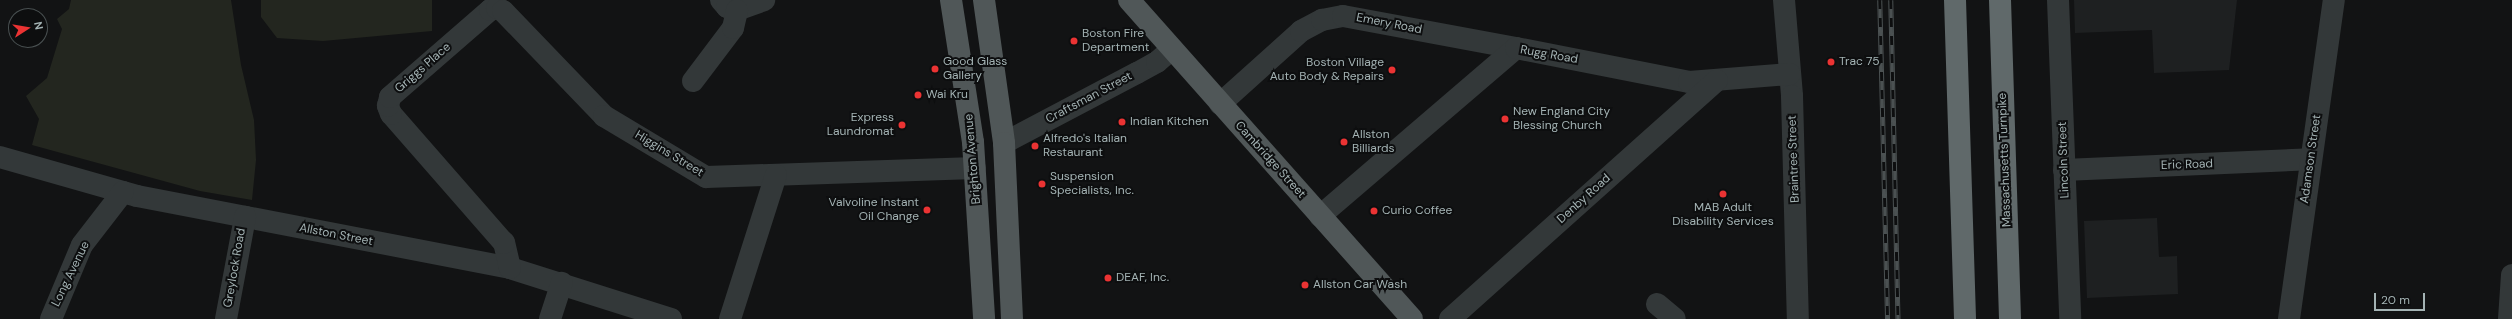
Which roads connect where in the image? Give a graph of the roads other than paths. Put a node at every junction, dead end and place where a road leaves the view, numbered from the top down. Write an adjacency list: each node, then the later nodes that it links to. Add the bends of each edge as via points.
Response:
1 (764, 0): 10 (street)
2 (951, 0): 21 (main road, Brighton Avenue, via 965,80)
3 (984, 0): 18 (main road)
4 (1129, 0): 12 (main road, Cambridge Street)
5 (1784, 0): 13 (street, Braintree Street)
6 (1955, 0): 42 (highway)
7 (2000, 0): 43 (highway, Massachusetts Turnpike)
8 (2058, 0): 22 (street, Lincoln Street)
9 (2334, 0): 20 (street, Adamson Street)
10 (730, 7): 15 (street, via 733,28)
11 (1516, 48): 14 (street, Rugg Road, via 1689,82); 16 (street, Emery Road, via 1343,16 1322,20 1301,32); 25 (street, Rugg Road)
12 (1172, 49): 16 (main road, Cambridge Street); 18 (street, Craftsman Street, via 1144,69)
13 (1790, 74): 14 (street, Rugg Road); 41 (street, Braintree Street)
14 (1717, 80): 39 (street, Denby Road)
15 (693, 81)
16 (1220, 104): 25 (main road, Cambridge Street)
17 (594, 106): 23 (street, Higgins Street, via 604,116 706,176); 27 (street, Griggs Place, via 503,11 497,8 490,10 390,97 388,106 391,114 504,243)
18 (1004, 143): 37 (main road)
19 (0, 156): 24 (street, Allston Street)
20 (2311, 159): 22 (street, Eric Road); 45 (street, Adamson Street)
21 (975, 168): 23 (street, Higgins Street); 36 (main road, Brighton Avenue)
22 (2064, 170): 44 (street, Lincoln Street)
23 (776, 175): 35 (street)
24 (123, 192): 26 (street, Allston Street); 31 (street, Long Avenue, via 82,246)
25 (1320, 216): 38 (main road, Cambridge Street)
26 (245, 217): 27 (street, Allston Street); 32 (street, Greylock Road)
27 (510, 268): 29 (street, Allston Street)
28 (2512, 275): 46 (street)
29 (562, 283): 33 (street); 34 (street, Allston Street)
30 (1657, 304): 40 (street)
31 (51, 319)
32 (226, 319)
33 (550, 319)
34 (671, 319)
35 (730, 319)
36 (984, 319)
37 (1012, 319)
38 (1412, 319)
39 (1450, 319)
40 (1675, 319)
41 (1798, 319)
42 (1965, 319)
43 (2010, 319)
44 (2070, 319)
45 (2289, 319)
46 (2509, 319)

